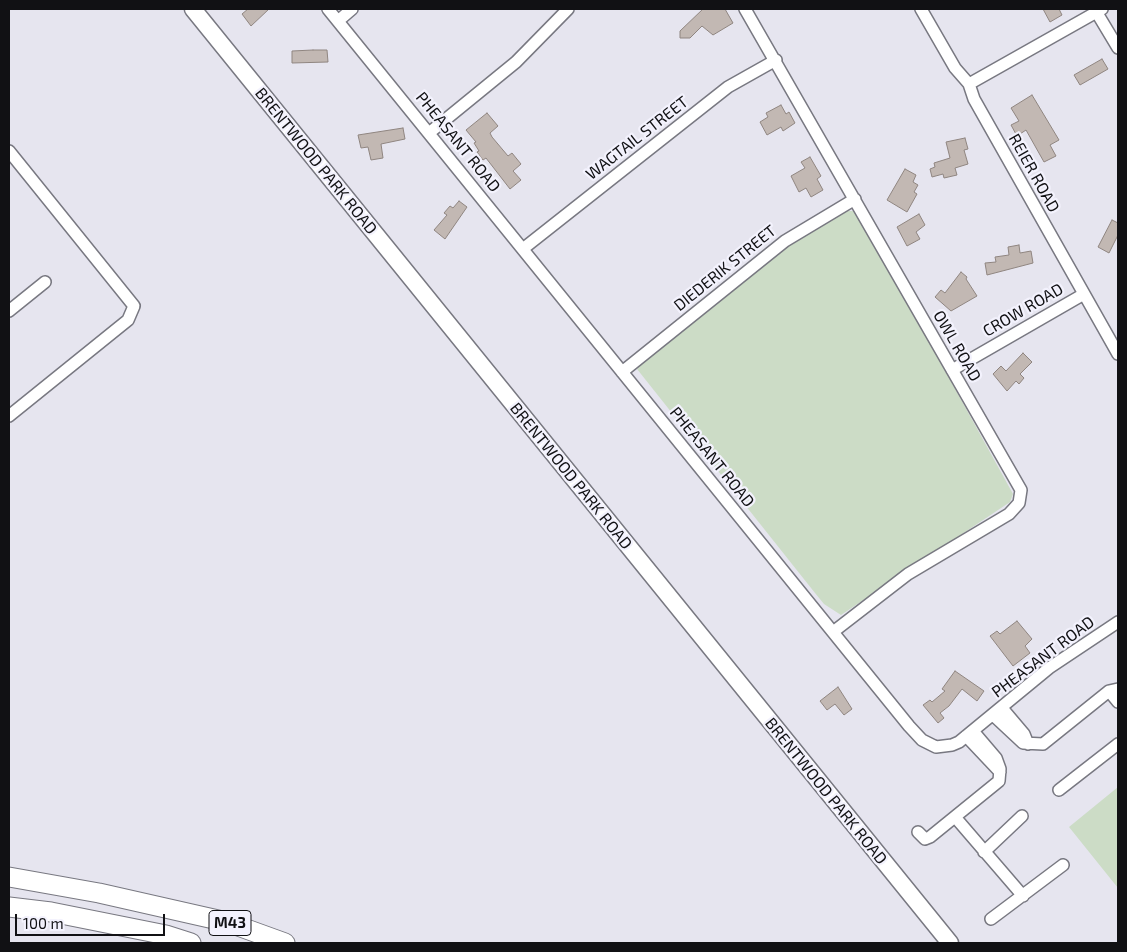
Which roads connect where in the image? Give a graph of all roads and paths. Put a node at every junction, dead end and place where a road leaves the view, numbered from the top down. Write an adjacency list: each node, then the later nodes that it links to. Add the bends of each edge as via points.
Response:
1 (193, 9): 42 (street, BRENTWOOD PARK ROAD)
2 (328, 9): 8 (street, PHEASANT ROAD)
3 (352, 9): 8 (street)
4 (568, 9): 12 (street, via 516,62)
5 (745, 9): 10 (street, OWL ROAD)
6 (921, 9): 11 (street, REIER ROAD, via 955,68)
7 (1100, 11): 9 (street); 11 (street)
8 (338, 21): 12 (street, PHEASANT ROAD)
9 (1118, 48)
10 (776, 60): 14 (street, OWL ROAD); 15 (street, WAGTAIL STREET, via 728,87)
11 (969, 84): 17 (street, REIER ROAD, via 974,99)
12 (429, 133): 15 (street, PHEASANT ROAD)
13 (9, 151): 22 (street, via 134,306 128,320)
14 (856, 200): 20 (street, OWL ROAD); 21 (street, DIEDERIK STREET, via 784,241)
15 (524, 248): 21 (street, PHEASANT ROAD)
16 (45, 282): 18 (street)
17 (1084, 294): 19 (street, REIER ROAD); 20 (street, CROW ROAD)
18 (9, 311)
19 (1118, 354)
20 (952, 370): 24 (street, OWL ROAD, via 1019,484 1022,494 1019,503 1009,514 908,574)
21 (622, 372): 24 (street, PHEASANT ROAD)
22 (9, 416)
23 (1118, 622): 27 (street, PHEASANT ROAD, via 1061,660)
24 (833, 632): 28 (street, PHEASANT ROAD, via 922,740 936,747 952,746)
25 (1114, 690): 26 (street); 27 (street, via 1040,745 1028,744 1024,734)
26 (1118, 702)
27 (997, 711): 28 (street, PHEASANT ROAD)
28 (970, 733): 32 (street, via 996,758 1000,772 996,785)
29 (1118, 744): 30 (street)
30 (1060, 790)
31 (1022, 816): 34 (street)
32 (955, 817): 33 (street, via 927,838); 34 (street)
33 (918, 832)
34 (984, 852): 37 (street)
35 (1063, 865): 37 (street)
36 (9, 877): 41 (main road, M43, via 99,893 227,922)
37 (1022, 896): 39 (street)
38 (9, 907): 40 (main road, M43, via 51,912)
39 (991, 919)
40 (191, 943)
41 (285, 943)
42 (950, 943)

